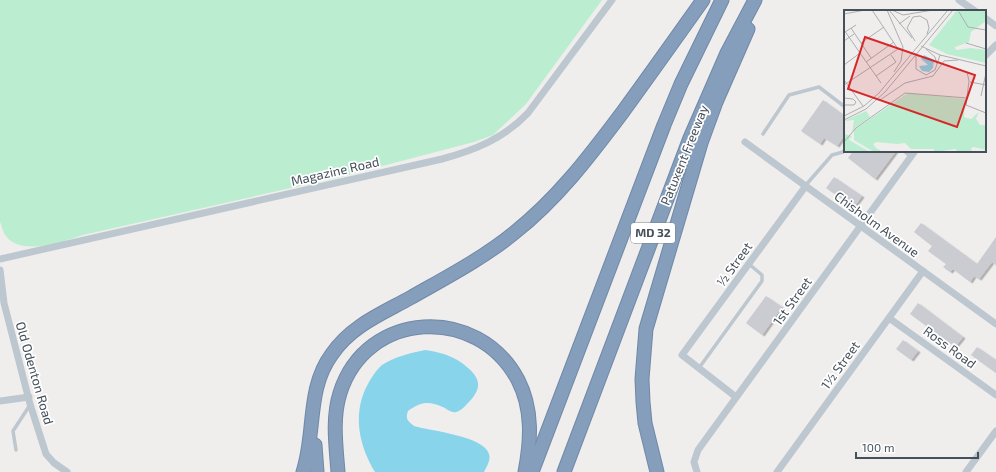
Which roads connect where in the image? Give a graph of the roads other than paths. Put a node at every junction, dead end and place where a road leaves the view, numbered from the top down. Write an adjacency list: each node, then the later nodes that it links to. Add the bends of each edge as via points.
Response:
1 (612, 0): 19 (street, Magazine Road, via 528,113 514,127 484,146 442,159)
2 (703, 0): 30 (highway, via 586,161 549,203 486,254 352,331 331,355 321,372)
3 (722, 0): 41 (highway, MD 32, via 661,132)
4 (755, 0): 42 (highway, Patuxent Freeway / MD 32, via 727,53 690,138)
5 (762, 0): 43 (highway, via 716,102 701,144 646,329 643,402 645,423)
6 (959, 0): 7 (street)
7 (974, 10)
8 (986, 19): 9 (street)
9 (996, 26)
10 (996, 45): 11 (street)
11 (986, 55)
12 (844, 106): 13 (lane, via 819,88 789,95)
13 (763, 134)
14 (745, 142): 17 (street, Chisholm Avenue)
15 (844, 150): 17 (lane, via 832,155)
16 (913, 154): 18 (street, 1st Street)
17 (805, 186): 18 (street, Chisholm Avenue); 20 (street, ½ Street)
18 (861, 226): 22 (street, Chisholm Avenue); 27 (street, 1st Street)
19 (0, 259)
20 (749, 264): 25 (lane, via 762,275 762,281); 25 (street, ½ Street, via 682,355)
21 (0, 270): 29 (street, Old Odenton Road, via 4,303)
22 (923, 271): 23 (street, 1½ Street); 24 (street, Chisholm Avenue)
23 (889, 318): 26 (street, Ross Road); 44 (street, 1½ Street)
24 (995, 321)
25 (699, 368): 27 (street)
26 (996, 395)
27 (736, 397): 34 (street, 1st Street, via 698,450 694,462)
28 (0, 401): 29 (street)
29 (30, 401): 33 (lane, via 13,431); 35 (street, Old Odenton Road, via 46,454)
30 (312, 408): 36 (highway, via 309,448); 37 (highway)
31 (996, 431): 45 (street)
32 (336, 436): 38 (highway); 39 (highway); 40 (highway, via 336,410 340,394 352,368 371,348 389,336 410,328 440,327 457,330 487,345 498,354 518,380 530,426)
33 (16, 450)
34 (696, 470)
35 (67, 472)
36 (303, 472)
37 (317, 472)
38 (338, 472)
39 (349, 472)
40 (525, 472)
41 (532, 472)
42 (564, 472)
43 (657, 472)
44 (776, 472)
45 (966, 472)

